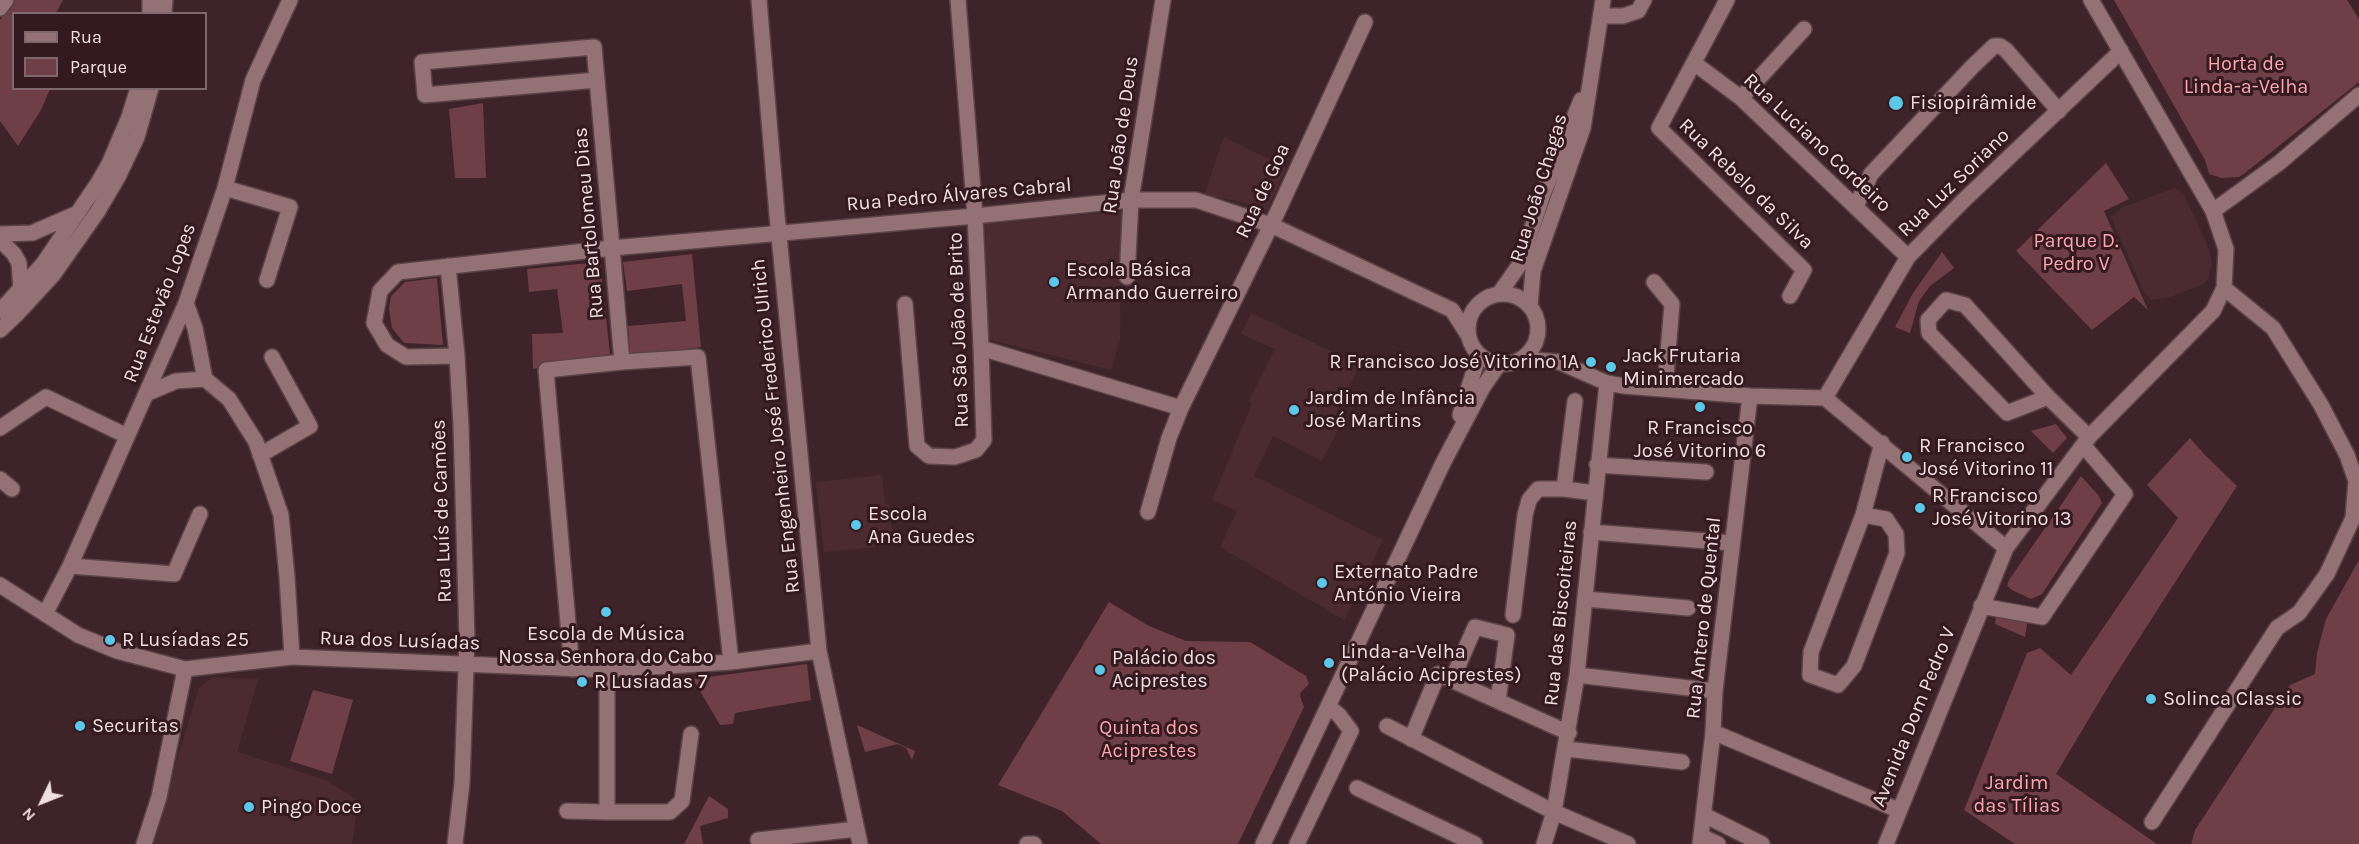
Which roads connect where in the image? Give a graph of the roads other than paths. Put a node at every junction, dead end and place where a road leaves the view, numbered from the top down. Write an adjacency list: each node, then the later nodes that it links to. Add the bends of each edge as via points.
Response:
1 (6, 0): 10 (street)
2 (290, 0): 23 (street, Rua Estevão Lopes, via 253,80)
3 (759, 0): 30 (street, Rua Engenheiro José Frederico Ulrich)
4 (958, 0): 28 (street, Rua São João de Brito)
5 (1163, 0): 24 (street, Rua João de Deus)
6 (1603, 0): 11 (street, Rua João Chagas)
7 (1644, 0): 11 (street, via 1638,10 1623,16)
8 (1727, 0): 15 (street, Rua Rebelo da Silva)
9 (2091, 0): 14 (street)
10 (0, 8)
11 (1602, 16): 17 (street, Rua João Chagas)
12 (1365, 22): 29 (street, Rua de Goa)
13 (1804, 28): 21 (street)
14 (2121, 51): 22 (street, Rua Luz Soriano); 27 (street)
15 (1694, 63): 21 (street, Rua Luciano Cordeiro); 42 (street, Rua Rebelo da Silva, via 1659,128 1804,270)
16 (597, 80): 16 (street, Rua Bartolomeu Dias, via 594,47 422,62 425,95); 33 (street, Rua Bartolomeu Dias)
17 (1588, 83): 41 (street, Rua João Chagas, via 1520,264); 46 (street, Rua João Chagas, via 1583,128 1533,271)
18 (137, 90): 26 (street, via 109,164)
19 (150, 90): 49 (street, via 136,136 98,211 53,275)
20 (2359, 95): 27 (street, via 2279,163)
21 (1741, 98): 25 (street, Rua Luciano Cordeiro)
22 (2059, 111): 25 (street, via 2006,50 1994,46 1871,174); 34 (street, Rua Luz Soriano)
23 (225, 188): 37 (street, via 290,207); 43 (street, Rua Estevão Lopes)
24 (1131, 200): 28 (street, Rua Pedro Álvares Cabral); 29 (street, Rua Pedro Álvares Cabral, via 1196,200); 36 (street, Rua João de Deus)
25 (1856, 206): 34 (street, Rua Luciano Cordeiro)
26 (80, 211): 31 (street, via 32,233); 40 (street)
27 (2213, 211): 39 (street, via 2226,249)
28 (975, 216): 30 (street, Rua Pedro Álvares Cabral); 52 (street, Rua São João de Brito)
29 (1271, 225): 47 (street, Rua Pedro Álvares Cabral); 68 (street, Rua de Goa)
30 (778, 232): 33 (street, Rua Pedro Álvares Cabral); 94 (street, Rua Engenheiro José Frederico Ulrich)
31 (0, 234)
32 (0, 240): 40 (street, via 19,264)
33 (612, 248): 35 (street, Rua Pedro Álvares Cabral); 57 (street, Rua Bartolomeu Dias)
34 (1908, 256): 65 (street, Rua Luz Soriano)
35 (448, 266): 54 (street, Rua Luís de Camões); 54 (street, via 398,272 380,291 374,323 387,345 406,357)
36 (1128, 277)
37 (267, 280)
38 (1654, 282): 62 (street, via 1672,304)
39 (2224, 288): 71 (street, Avenida Dom Pedro V, via 2213,311); 119 (street, via 2273,328 2320,405 2356,481 2353,518 2327,574 2299,613 2277,628)
40 (21, 290): 48 (street)
41 (1499, 294): 44 (street); 46 (street, via 1521,298)
42 (1790, 296)
43 (186, 303): 60 (street); 63 (street, Rua Estevão Lopes)
44 (1479, 303): 47 (street); 50 (street, via 1468,323)
45 (905, 304): 52 (street, Rua São João de Brito, via 917,446 929,456 955,457 976,450 984,440)
46 (1530, 306): 51 (street, via 1536,316)
47 (1452, 310): 50 (street)
48 (0, 311)
49 (0, 330)
50 (1468, 335): 53 (street)
51 (1537, 340): 56 (street); 58 (street)
52 (981, 348): 68 (street)
53 (1479, 355): 59 (street); 74 (street)
54 (457, 356): 97 (street, Rua Luís de Camões)
55 (272, 357): 73 (street, via 310,426)
56 (1522, 358): 58 (street); 59 (street)
57 (622, 362): 96 (street, via 698,357); 99 (street, via 546,370)
58 (1559, 362): 61 (street)
59 (1500, 364): 74 (street, via 1483,387)
60 (205, 379): 63 (street, via 176,381); 73 (street, via 229,399)
61 (1606, 383): 62 (street); 75 (street, Rua das Biscoiteiras)
62 (1665, 388): 64 (street)
63 (148, 393): 70 (street, Rua Estevão Lopes)
64 (1750, 396): 65 (street); 85 (street, Rua Antero de Quental)
65 (1825, 398): 72 (street)
66 (2048, 398): 66 (street, via 1965,305 1946,300 1928,320 1929,333 2007,413); 71 (street)
67 (1575, 401): 79 (street)
68 (1181, 408): 81 (street, Rua de Goa)
69 (0, 428): 70 (street, via 46,397)
70 (128, 436): 87 (street, Rua Estevão Lopes)
71 (2086, 441): 86 (street, Avenida Dom Pedro V); 90 (street, via 2125,494 2042,617)
72 (1882, 443): 83 (street); 86 (street)
73 (260, 454): 95 (street, via 281,515)
74 (1443, 463): 105 (street)
75 (1597, 465): 76 (street); 80 (street, Rua das Biscoiteiras)
76 (1706, 472)
77 (0, 479): 78 (street)
78 (12, 489)
79 (1564, 489): 80 (street); 93 (street, via 1538,489 1529,500)
80 (1595, 493): 84 (street, Rua das Biscoiteiras)
81 (1148, 513)
82 (200, 514): 87 (street, via 174,574)
83 (1863, 515): 83 (street, via 1811,652 1810,675 1838,685 1854,666 1897,553 1896,534 1886,519)
84 (1591, 532): 85 (street); 89 (street, Rua das Biscoiteiras)
85 (1732, 543): 103 (street, Rua Antero de Quental)
86 (2006, 548): 90 (street, Avenida Dom Pedro V)
87 (70, 566): 92 (street, Rua Estevão Lopes)
88 (0, 585): 92 (street, Rua dos Lusíadas)
89 (1586, 599): 91 (street); 101 (street, Rua das Biscoiteiras)
90 (1981, 606): 114 (street, Avenida Dom Pedro V)
91 (1688, 608)
92 (45, 614): 98 (street, Rua dos Lusíadas, via 78,635 117,651)
93 (1512, 615)
94 (819, 651): 96 (street, Rua dos Lusíadas); 120 (street, Rua Engenheiro José Frederico Ulrich)
95 (292, 657): 97 (street, Rua dos Lusíadas); 98 (street, Rua dos Lusíadas)
96 (731, 662): 100 (street, Rua dos Lusíadas)
97 (465, 663): 99 (street, Rua dos Lusíadas); 124 (street, Rua Luís de Camões, via 462,783)
98 (185, 669): 123 (street, via 159,796)
99 (572, 669): 100 (street, Rua dos Lusíadas)
100 (607, 670): 116 (street)
101 (1577, 675): 103 (street); 108 (street, Rua das Biscoiteiras)
102 (1445, 677): 104 (street); 104 (street, via 1475,627 1507,635); 110 (street)
103 (1715, 691): 107 (street, Rua Antero de Quental)
104 (1498, 701): 108 (street)
105 (1328, 706): 127 (street); 128 (street, via 1351,731)
106 (1387, 726): 110 (street)
107 (1713, 732): 114 (street); 118 (street, Rua Antero de Quental)
108 (1569, 733): 111 (street, Rua das Biscoiteiras)
109 (691, 734): 116 (street, via 682,801 670,812)
110 (1411, 739): 117 (street)
111 (1566, 749): 112 (street); 117 (street, Rua das Biscoiteiras)
112 (1682, 762)
113 (1357, 788): 129 (street)
114 (1898, 810): 134 (street, Avenida Dom Pedro V)
115 (567, 811): 116 (street)
116 (607, 812)
117 (1554, 812): 130 (street, Rua das Biscoiteiras); 131 (street)
118 (1704, 815): 122 (street, Rua Antero de Quental); 133 (street)
119 (2152, 822)
120 (858, 836): 121 (street)
121 (758, 840)
122 (1701, 840): 132 (street)
123 (144, 844)
124 (455, 844)
125 (1027, 844): 126 (street)
126 (1034, 844)
127 (1263, 844)
128 (1297, 844)
129 (1475, 844)
130 (1544, 844)
131 (1628, 844)
132 (1718, 844)
133 (1762, 844)
134 (1886, 844)

